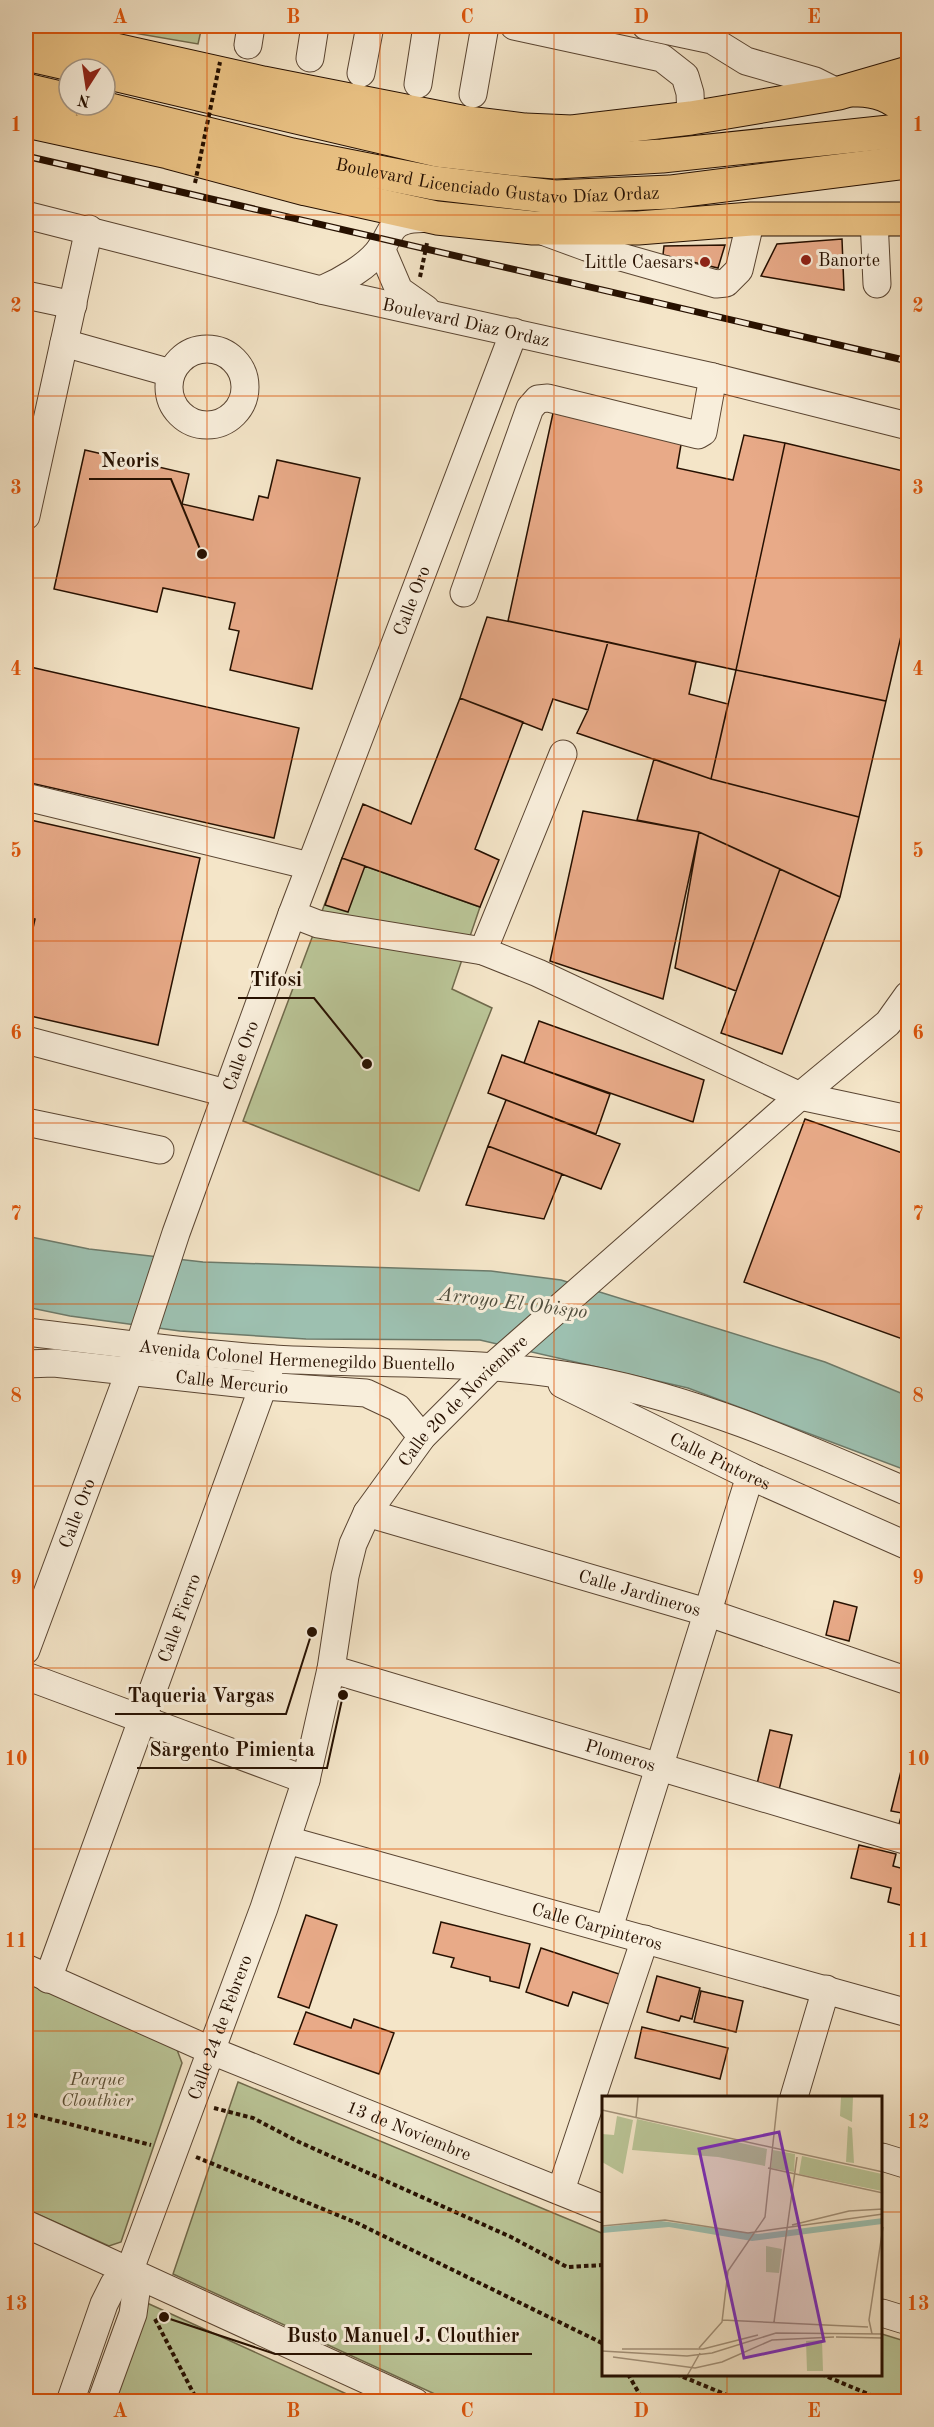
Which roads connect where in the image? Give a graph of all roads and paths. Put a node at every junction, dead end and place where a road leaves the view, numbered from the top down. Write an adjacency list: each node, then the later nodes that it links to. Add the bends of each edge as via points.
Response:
1 (315, 26): 9 (street)
2 (370, 26): 12 (street)
3 (427, 26): 15 (street)
4 (485, 26): 18 (street)
5 (514, 26): 22 (street, via 662,58 685,76)
6 (646, 26): 17 (street, via 712,40 746,61 815,81)
7 (26, 30): 22 (main road, via 461,122 572,132)
8 (26, 54): 10 (main road)
9 (310, 57)
10 (57, 61)
11 (220, 62): 26 (path, bridge)
12 (361, 73)
13 (909, 73): 17 (main road)
14 (117, 75): 24 (main road, Boulevard Licenciado Gustavo Díaz Ordaz, via 437,150 556,162 662,156)
15 (418, 84)
16 (26, 90): 19 (main road)
17 (839, 93): 21 (main road, via 875,92); 22 (main road)
18 (473, 94)
19 (57, 97)
20 (117, 112): 25 (main road, Boulevard Licenciado Gustavo Díaz Ordaz, via 292,155 434,183 555,197 670,192)
21 (909, 112)
22 (691, 118)
23 (26, 121): 30 (main road, via 306,189)
24 (909, 130)
25 (909, 162)
26 (195, 183)
27 (26, 214): 32 (street, Boulevard Diaz Ordaz)
28 (895, 214): 29 (main road); 35 (street)
29 (751, 219): 31 (main road, via 638,228); 31 (street, via 739,270 726,283 716,284)
30 (432, 228): 31 (main road); 33 (street, via 404,221 388,232); 34 (path)
31 (533, 228)
32 (89, 229): 36 (street, Boulevard Diaz Ordaz); 38 (street)
33 (381, 248): 36 (street, via 343,281); 39 (street, via 399,290)
34 (420, 281)
35 (877, 284)
36 (321, 290): 39 (street, Boulevard Diaz Ordaz)
37 (26, 295): 38 (street)
38 (73, 305): 41 (street)
39 (440, 317): 40 (street, Boulevard Diaz Ordaz)
40 (514, 332): 43 (street, Boulevard Diaz Ordaz); 49 (street, Calle Oro)
41 (64, 344): 42 (street); 45 (street)
42 (171, 373)
43 (712, 377): 44 (street, Boulevard Diaz Ordaz); 46 (street, via 703,432 698,435 548,398 538,399 531,408)
44 (909, 426)
45 (26, 516)
46 (464, 593)
47 (563, 754): 51 (street)
48 (26, 797): 49 (street)
49 (310, 866): 50 (street, Calle Oro)
50 (292, 914): 51 (street, via 318,924); 54 (street, Calle Oro)
51 (483, 951): 55 (street)
52 (909, 995): 55 (street, Calle 20 de Noviembre, via 888,1023)
53 (26, 1040): 54 (street)
54 (226, 1093): 61 (street, Calle Oro)
55 (800, 1096): 56 (street); 65 (street, Calle 20 de Noviembre)
56 (909, 1119)
57 (26, 1122): 58 (street)
58 (160, 1150)
59 (26, 1332): 60 (street, Avenida Colonel Hermenegildo Buentello)
60 (56, 1335): 61 (street, Avenida Colonel Hermenegildo Buentello); 63 (street)
61 (141, 1338): 62 (street, Avenida Colonel Hermenegildo Buentello); 66 (street, Calle Oro)
62 (273, 1359): 65 (street, Avenida Colonel Hermenegildo Buentello); 68 (street, Calle Fierro)
63 (54, 1363): 64 (street, Calle Mercurio); 66 (street, Calle Mercurio)
64 (26, 1364)
65 (492, 1367): 67 (street, Avenida Colonel Hermenegildo Buentello); 69 (street, Calle 20 de Noviembre)
66 (129, 1370): 68 (street, Calle Mercurio); 75 (street, Calle Oro)
67 (534, 1370): 70 (street, Calle Pintores); 71 (street, Avenida Colonel Hermenegildo Buentello, via 643,1392 694,1407 762,1430)
68 (263, 1386): 69 (street, Calle Mercurio, via 366,1393 398,1408); 79 (street, Calle Fierro)
69 (422, 1437): 72 (street, Calle 20 de Noviembre)
70 (750, 1476): 73 (street, Calle Pintores); 74 (street)
71 (909, 1492)
72 (367, 1513): 74 (street, Calle Jardineros); 76 (street, Calle 20 de Noviembre, via 345,1576)
73 (909, 1546)
74 (706, 1612): 78 (street, Calle Jardineros); 80 (street)
75 (26, 1650)
76 (331, 1669): 80 (street, Plomeros); 81 (street, Calle 20 de Noviembre)
77 (26, 1676): 79 (street)
78 (909, 1681)
79 (142, 1720): 81 (street); 86 (street, Calle Fierro)
80 (661, 1767): 83 (street, Plomeros); 84 (street)
81 (306, 1780): 82 (street, Calle 24 de Febrero)
82 (287, 1840): 84 (street, Calle Carpinteros); 89 (street, Calle 24 de Febrero)
83 (909, 1840)
84 (609, 1928): 85 (street, Calle Carpinteros)
85 (645, 1939): 87 (street, Calle Carpinteros); 96 (street)
86 (37, 1974): 89 (street, 13 de Noviembre)
87 (826, 1989): 88 (street, Calle Carpinteros); 90 (street)
88 (909, 2013)
89 (212, 2051): 91 (street, Calle 24 de Febrero); 96 (street, 13 de Noviembre)
90 (794, 2096)
91 (192, 2103): 93 (street, Calle 24 de Febrero); 99 (path, via 253,2118 511,2237 567,2267)
92 (26, 2113): 93 (path)
93 (174, 2151): 100 (street, Calle 24 de Febrero); 103 (path, via 206,2159 357,2223)
94 (883, 2157): 95 (street)
95 (909, 2165)
96 (561, 2190): 97 (street, 13 de Noviembre)
97 (602, 2208)
98 (26, 2224): 100 (street)
99 (602, 2265)
100 (136, 2275): 107 (street, via 114,2284); 108 (street, via 134,2314); 109 (path); 110 (street)
101 (883, 2313): 102 (street)
102 (909, 2321)
103 (602, 2343)
104 (629, 2376): 111 (path)
105 (681, 2376): 112 (path)
106 (826, 2376): 113 (path)
107 (70, 2402)
108 (101, 2402)
109 (198, 2402)
110 (415, 2402)
111 (644, 2402)
112 (744, 2402)
113 (887, 2402)

